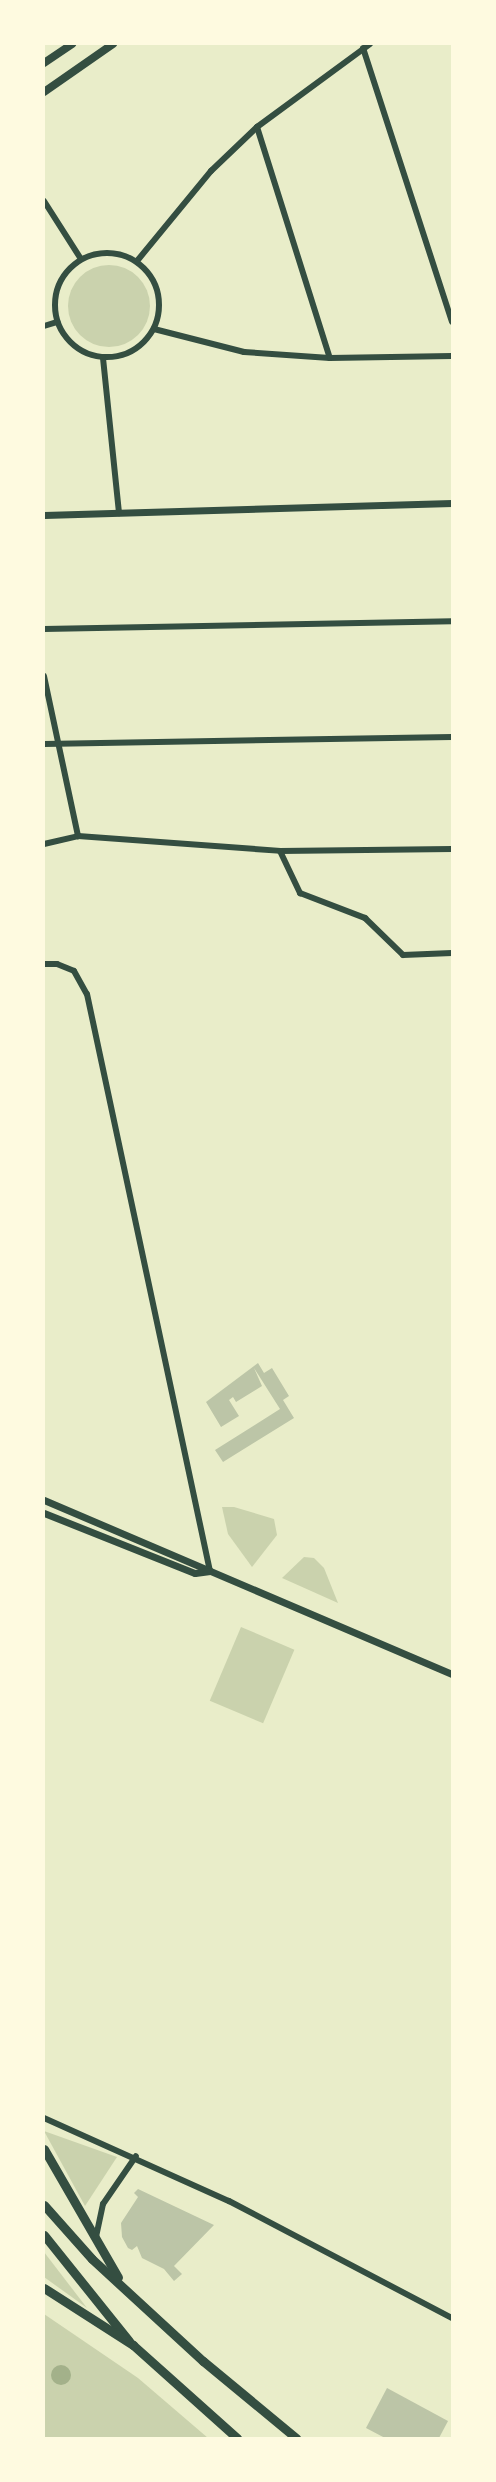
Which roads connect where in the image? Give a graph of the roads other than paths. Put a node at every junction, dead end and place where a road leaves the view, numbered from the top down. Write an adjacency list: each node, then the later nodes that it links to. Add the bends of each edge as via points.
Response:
1 (72, 44): 4 (main road)
2 (113, 44): 5 (main road)
3 (367, 46): 6 (street); 11 (street)
4 (44, 63)
5 (44, 92)
6 (257, 127): 9 (street, via 211,171); 16 (street)
7 (44, 201): 8 (street)
8 (81, 259): 9 (street, via 109,252); 10 (street, via 67,270 58,286 54,304)
9 (137, 261): 13 (street, via 156,285 160,299)
10 (57, 322): 12 (street); 15 (street, via 75,347)
11 (453, 322)
12 (44, 326)
13 (154, 329): 15 (street, via 133,351); 16 (street, via 244,352)
14 (453, 356): 16 (street)
15 (103, 358): 18 (street)
16 (330, 358)
17 (453, 503): 18 (street)
18 (119, 513): 19 (street)
19 (44, 515)
20 (453, 621): 21 (street)
21 (44, 629)
22 (44, 676): 25 (street)
23 (453, 737): 25 (street)
24 (44, 744): 25 (street)
25 (58, 744): 26 (street)
26 (78, 836): 27 (street); 29 (street)
27 (44, 844)
28 (453, 849): 29 (street)
29 (280, 851): 30 (street, via 300,893 365,918 403,955)
30 (453, 953)
31 (44, 964): 34 (street, via 74,971 87,994)
32 (44, 1500): 34 (street)
33 (44, 1513): 34 (street, via 192,1571)
34 (210, 1571): 35 (street)
35 (453, 1674)
36 (44, 2118): 38 (street)
37 (44, 2149): 41 (main road)
38 (136, 2156): 41 (street, via 103,2204); 46 (street)
39 (44, 2205): 42 (main road)
40 (44, 2235): 47 (main road)
41 (96, 2241): 42 (main road)
42 (124, 2287): 49 (main road, via 203,2361)
43 (44, 2288): 45 (main road)
44 (44, 2298): 45 (main road)
45 (60, 2301): 47 (main road)
46 (453, 2318)
47 (133, 2345): 48 (main road)
48 (237, 2439)
49 (296, 2439)

